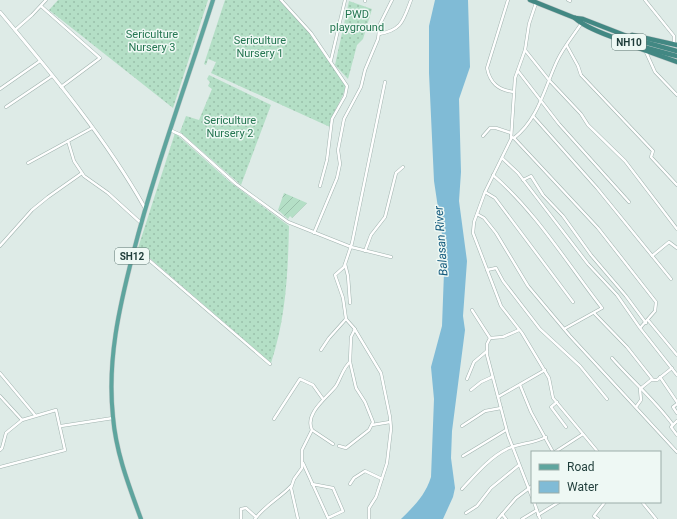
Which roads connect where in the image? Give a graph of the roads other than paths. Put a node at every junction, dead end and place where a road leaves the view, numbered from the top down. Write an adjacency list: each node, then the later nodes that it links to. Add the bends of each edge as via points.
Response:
1 (46, 0): 11 (street)
2 (213, 0): 40 (main road, SH12)
3 (282, 0): 25 (street)
4 (345, 0): 25 (street)
5 (392, 0): 16 (street, via 380,24)
6 (411, 0): 16 (street, via 403,22 396,30)
7 (508, 0): 34 (street, via 487,68 489,78 494,84 505,91)
8 (530, 0): 10 (highway, NH10)
9 (645, 0): 18 (street, via 674,36)
10 (536, 3): 13 (highway, NH10); 20 (street, via 529,24)
11 (41, 6): 15 (street); 32 (street, via 100,58)
12 (0, 12): 15 (street)
13 (575, 18): 14 (highway, NH10); 17 (highway, NH10, via 583,19)
14 (581, 24): 17 (highway, NH10); 19 (street)
15 (15, 30): 26 (street)
16 (379, 34): 59 (street, via 361,87 344,119 338,150 340,164 337,178)
17 (618, 35): 18 (highway, via 620,32); 21 (highway, NH10); 23 (highway)
18 (676, 45)
19 (567, 46): 30 (street); 51 (street, via 582,75 653,152 651,157)
20 (525, 50): 28 (street); 30 (street)
21 (665, 51): 22 (highway, NH10); 24 (highway, NH10)
22 (677, 51)
23 (646, 52): 27 (highway); 35 (street, via 655,72)
24 (677, 56)
25 (331, 60): 52 (street, via 348,88 332,119 327,160)
26 (40, 61): 29 (street); 33 (street)
27 (677, 62)
28 (518, 71): 34 (street); 36 (street)
29 (52, 76): 32 (street); 37 (street)
30 (549, 80): 36 (street); 58 (street, via 588,125 625,161)
31 (385, 82): 61 (street)
32 (61, 87): 39 (street)
33 (0, 89)
34 (514, 92): 41 (street)
35 (677, 95)
36 (540, 101): 38 (street); 54 (street)
37 (6, 107)
38 (533, 116): 43 (street, via 526,127); 65 (street)
39 (92, 128): 44 (street); 55 (street, via 131,183)
40 (170, 130): 55 (main road, SH12); 59 (street, via 181,135 236,184 284,219)
41 (511, 134): 42 (street, via 490,128); 43 (street)
42 (483, 136)
43 (512, 138): 45 (street); 75 (street, via 598,228 656,302 655,311)
44 (68, 141): 46 (street); 48 (street, via 74,161)
45 (502, 158): 49 (street); 50 (street)
46 (28, 163)
47 (403, 167): 64 (street, via 396,173 385,217 371,234)
48 (82, 173): 57 (street); 60 (street, via 32,210)
49 (493, 175): 53 (street); 73 (street, via 508,188 540,227 602,308)
50 (523, 180): 75 (street, via 531,176 591,255); 76 (street, via 588,264 617,295)
51 (677, 185)
52 (320, 186)
53 (485, 192): 56 (street); 70 (street, via 495,198)
54 (629, 202)
55 (144, 208): 57 (main road, SH12)
56 (477, 214): 68 (street, via 473,233); 78 (street, via 484,218 496,233 528,286)
57 (141, 223): 62 (main road, SH12)
58 (677, 229)
59 (314, 233): 61 (street)
60 (0, 246)
61 (351, 247): 64 (street); 67 (street)
62 (135, 248): 86 (street); 108 (main road, SH12, via 122,296 112,351)
63 (677, 248): 65 (street, via 669,242)
64 (365, 251): 66 (street)
65 (652, 256): 69 (street)
66 (391, 257)
67 (345, 264): 71 (street); 74 (street, via 335,275 343,298)
68 (487, 270): 79 (street, via 501,306); 101 (street, via 496,268 540,329 580,366)
69 (671, 279)
70 (573, 302)
71 (350, 303)
72 (472, 310): 80 (street)
73 (594, 312): 78 (street); 94 (street)
74 (346, 319): 77 (street); 81 (street)
75 (647, 322): 76 (street); 83 (street)
76 (640, 328): 87 (street)
77 (355, 329): 85 (street, via 351,337); 112 (street, via 382,373)
78 (564, 329): 104 (street)
79 (519, 330): 80 (street, via 503,337); 88 (street)
80 (490, 338): 82 (street)
81 (322, 350)
82 (487, 351): 91 (street); 93 (street, via 474,362)
83 (677, 356)
84 (612, 358): 96 (street)
85 (350, 362): 100 (street, via 335,387); 113 (street, via 356,388 366,402 372,417)
86 (270, 364)
87 (672, 368): 90 (street); 92 (street)
88 (545, 370): 95 (street); 102 (street)
89 (0, 373): 107 (street)
90 (677, 375)
91 (492, 377): 97 (street); 99 (street)
92 (660, 377): 94 (street); 103 (street)
93 (467, 379)
94 (653, 380): 96 (street)
95 (520, 385): 99 (street); 122 (street, via 531,412)
96 (640, 389): 104 (street, via 641,400); 114 (street, via 652,398)
97 (471, 390)
98 (0, 396): 110 (street)
99 (498, 397): 105 (street)
100 (323, 398): 109 (street, via 313,385 301,378); 118 (street, via 315,411)
101 (607, 399)
102 (557, 402): 117 (street, via 551,407); 120 (street)
103 (677, 403): 106 (street, via 673,407)
104 (636, 407): 130 (street)
105 (500, 408): 116 (street, via 485,411); 119 (street)
106 (677, 413)
107 (35, 415): 110 (street); 115 (street, via 56,410)
108 (113, 418): 115 (street); 150 (main road, SH12, via 119,455)
109 (274, 419)
110 (22, 420): 126 (street, via 6,433)
111 (677, 421): 114 (street)
112 (390, 422): 113 (street); 135 (street, via 387,460)
113 (372, 425): 124 (street, via 346,448)
114 (673, 425): 121 (street, via 671,427)
115 (61, 426): 134 (street, via 66,450)
116 (462, 426)
117 (566, 427)
118 (312, 430): 123 (street); 132 (street, via 302,450)
119 (506, 430): 125 (street); 131 (street)
120 (582, 434): 128 (street); 129 (street)
121 (677, 435)
122 (546, 437): 125 (street); 127 (street)
123 (333, 444)
124 (339, 446)
125 (512, 447): 133 (street); 140 (street, via 491,459)
126 (0, 450)
127 (553, 451)
128 (556, 451)
129 (597, 451)
130 (677, 452)
131 (463, 456)
132 (302, 461): 136 (street); 138 (street, via 301,470)
133 (519, 465): 139 (street); 146 (street, via 491,488 477,506)
134 (0, 467)
135 (382, 479): 137 (street, via 365,471); 153 (street, via 369,508)
136 (312, 484): 136 (street, via 333,488 343,511 328,518)
137 (350, 484)
138 (292, 486): 149 (street, via 280,498 265,507); 152 (street, via 291,494)
139 (530, 486): 147 (street)
140 (462, 489)
141 (534, 503): 145 (street)
142 (557, 503): 148 (street)
143 (604, 503): 158 (street, via 594,516)
144 (643, 503): 159 (street)
145 (537, 510): 148 (street); 156 (street)
146 (466, 513)
147 (502, 514): 154 (street); 155 (street)
148 (538, 514): 157 (street)
149 (256, 518): 151 (street, via 246,508 241,509)
150 (141, 519)
151 (241, 519)
152 (298, 519)
153 (369, 519)
154 (498, 519)
155 (506, 519)
156 (522, 519)
157 (540, 519)
158 (598, 519)
159 (656, 519)

